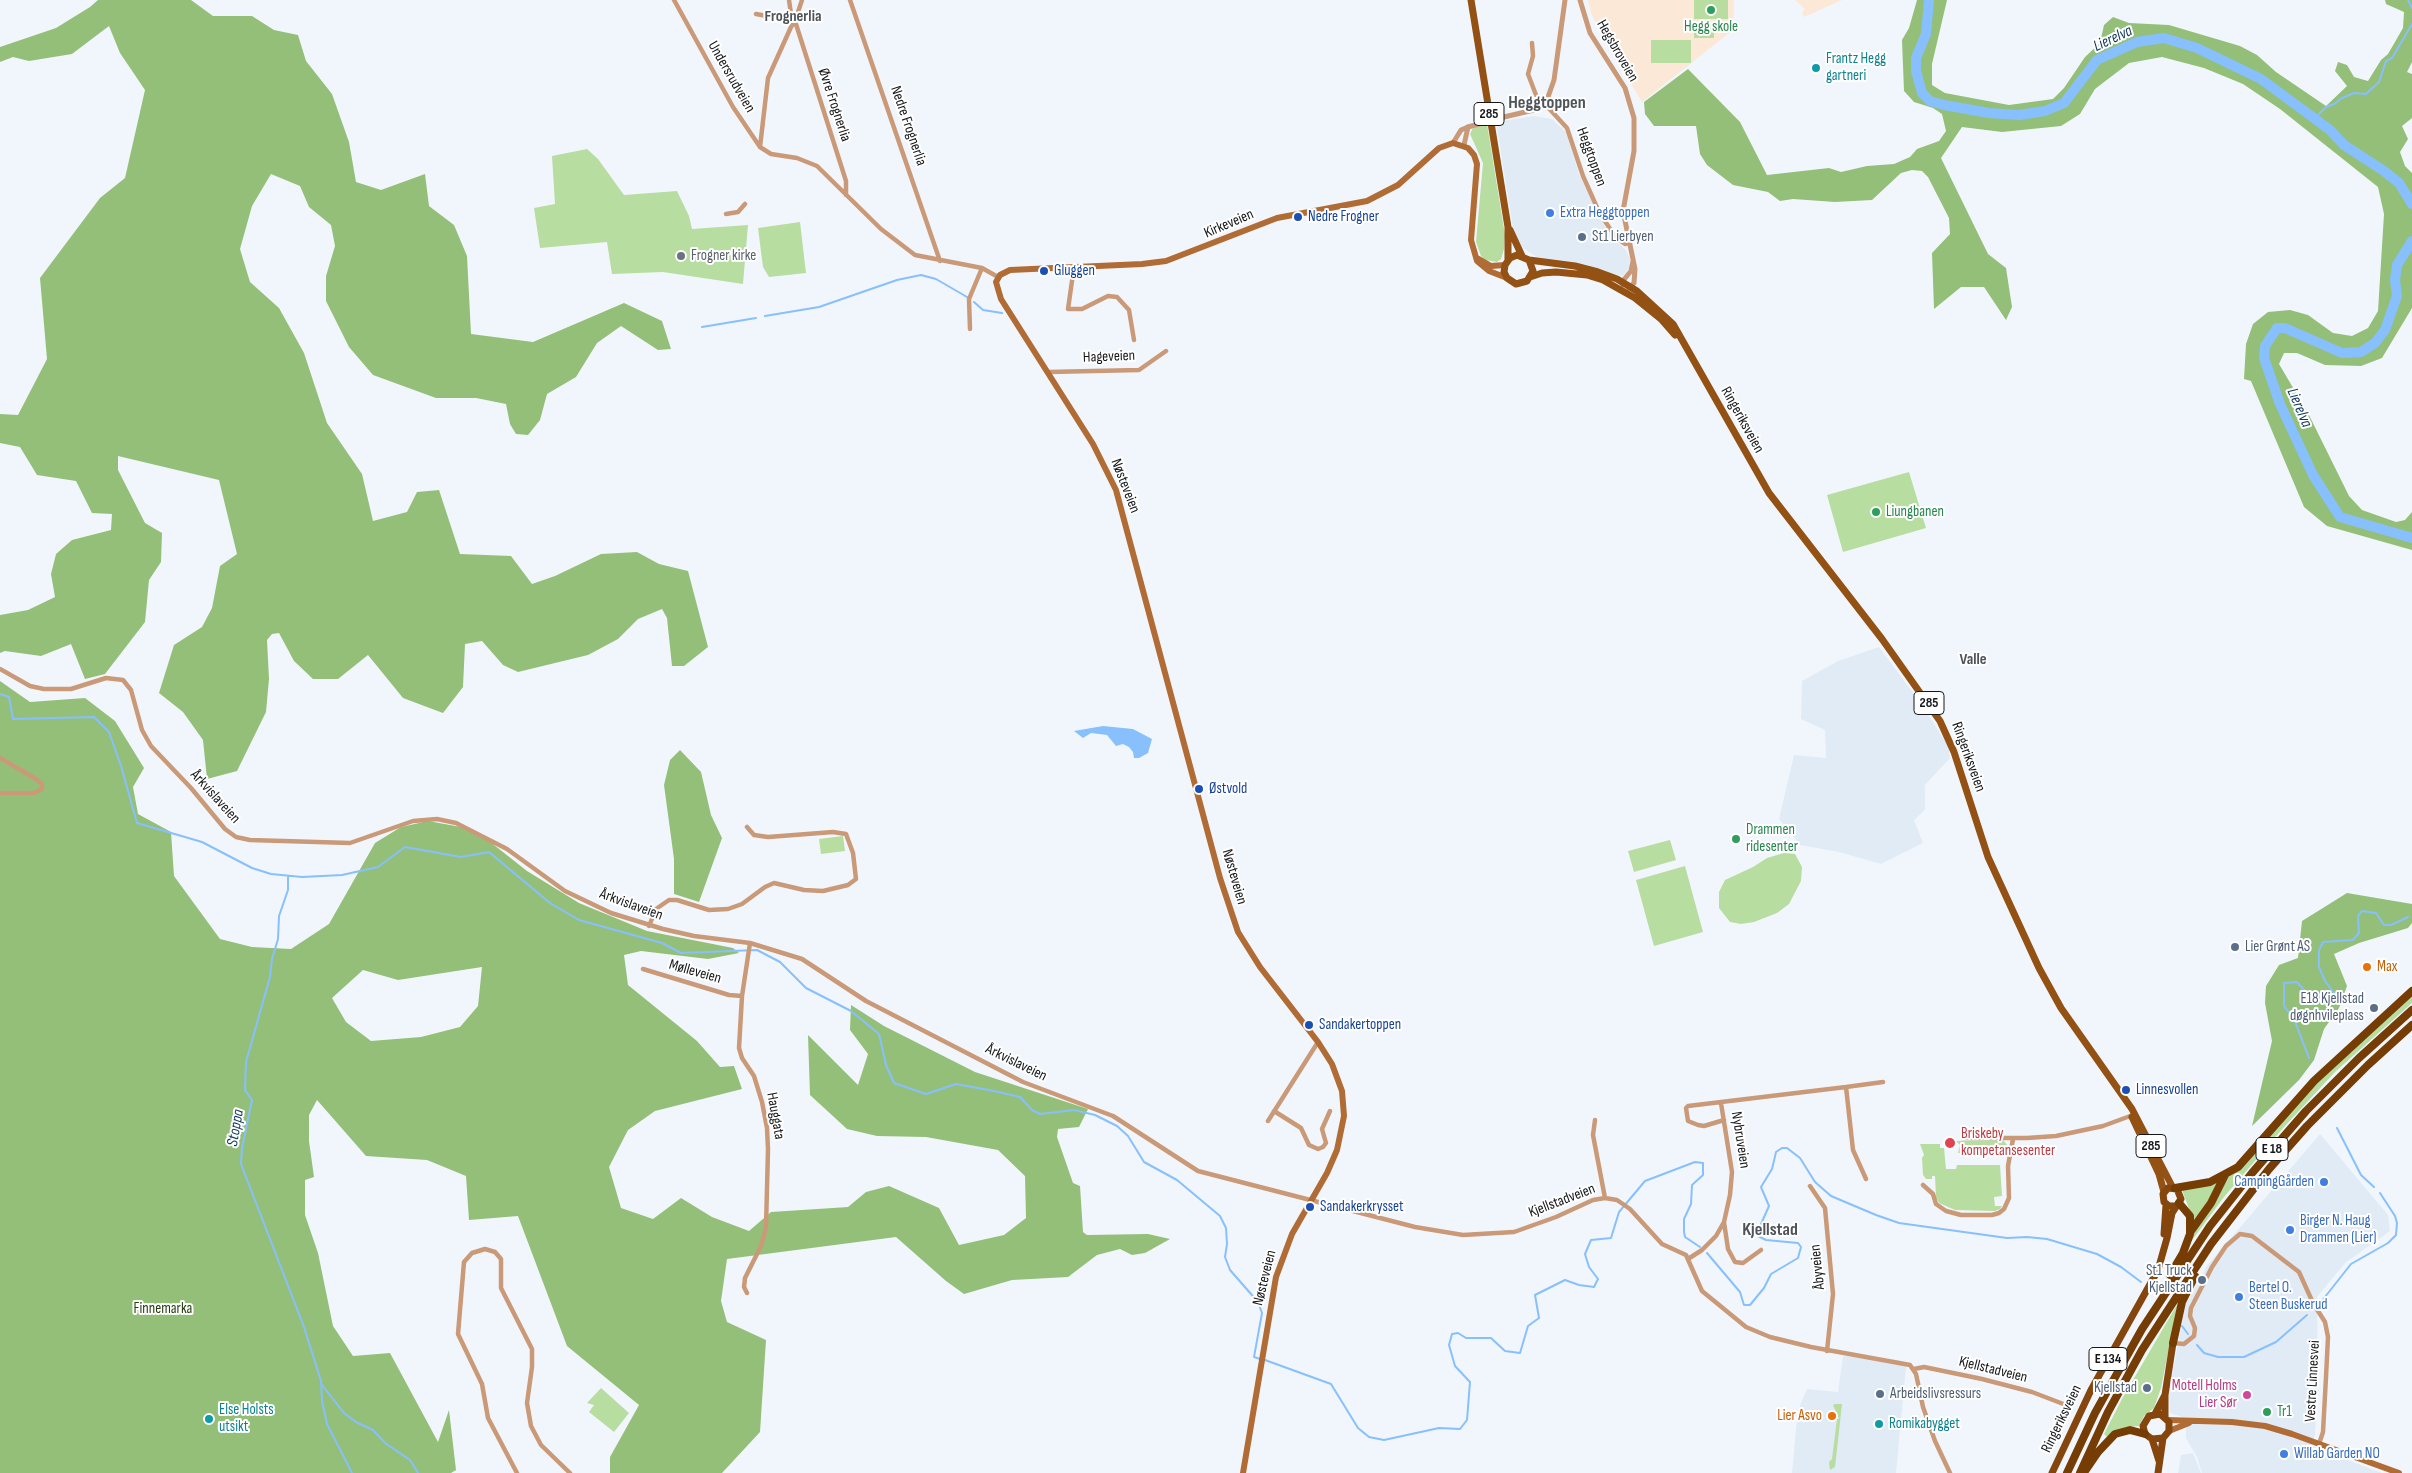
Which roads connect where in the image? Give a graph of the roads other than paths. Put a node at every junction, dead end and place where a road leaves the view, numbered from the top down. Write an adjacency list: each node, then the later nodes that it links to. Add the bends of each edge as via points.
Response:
1 (674, 0): 16 (street, Undersrudveien, via 730,102)
2 (788, 0): 9 (street, Øvre Frognerlia)
3 (802, 0): 9 (street)
4 (850, 0): 25 (street, Nedre Frognerlia)
5 (1471, 0): 20 (main road, 285)
6 (1565, 0): 12 (street, via 1554,80)
7 (1580, 0): 21 (street, Hegsbroveien, via 1590,33 1625,88 1634,118 1634,151 1623,211)
8 (756, 14): 9 (street)
9 (794, 21): 16 (street, via 768,78); 17 (street, Øvre Frognerlia, via 846,181)
10 (1532, 43): 11 (street, via 1533,56 1528,74)
11 (1536, 95)
12 (1544, 104): 13 (street, bridge, via 1532,112); 21 (street, Heggtoppen, via 1567,128 1583,176 1602,217 1616,238)
13 (1468, 127): 14 (street, Kirkeveien, via 1461,130); 15 (street)
14 (1453, 143): 15 (main road); 28 (main road, Kirkeveien, via 1439,148 1391,190 1366,201 1282,217 1166,261)
15 (1464, 145): 23 (main road, via 1473,152 1477,164 1472,240)
16 (760, 147): 17 (street, Undersrudveien, via 778,156 812,163)
17 (846, 195): 25 (street, via 907,250)
18 (745, 204): 19 (street, via 738,212)
19 (726, 214)
20 (1508, 227): 22 (main road, 285); 26 (main road, 285)
21 (1628, 243): 27 (street, Hegsbroveien)
22 (1522, 256): 24 (main road, 285); 26 (main road, via 1514,256)
23 (1476, 257): 26 (main road, via 1491,266); 31 (main road, via 1486,270)
24 (1529, 260): 30 (main road, via 1533,269); 33 (main road, Ringeriksveien / 285, via 1584,268)
25 (940, 261): 29 (street)
26 (1506, 262): 31 (main road, 285, via 1504,272)
27 (1633, 262): 33 (street, via 1631,271); 34 (street, Hegsbroveien)
28 (1074, 267): 32 (main road, Kirkeveien, via 1010,270); 38 (street, via 1068,309 1082,309 1108,296 1118,297 1131,315)
29 (982, 268): 32 (street); 36 (street, via 970,299)
30 (1530, 277): 31 (main road, 285, via 1520,284); 35 (main road, Ringeriksveien / 285, via 1546,272 1576,273)
31 (1507, 278)
32 (997, 280): 40 (main road, Nøsteveien, via 1001,298)
33 (1622, 282): 34 (main road, Ringeriksveien / 285); 35 (street)
34 (1632, 287): 35 (street); 37 (main road, Ringeriksveien / 285, via 1664,314)
35 (1624, 290): 37 (main road, Ringeriksveien / 285)
36 (970, 329)
37 (1680, 338): 58 (main road, Ringeriksveien / 285, via 1769,493 1882,639 1940,721 1954,752 1988,857 2039,968)
38 (1134, 340)
39 (1166, 351): 40 (street, Hageveien, via 1139,370)
40 (1048, 372): 52 (main road, Nøsteveien, via 1100,455 1116,490 1231,914 1253,957)
41 (0, 669): 45 (street, Årkvislaveien, via 30,686 44,689 71,689 106,678 123,680 131,690 142,730 151,746 225,829 236,837 350,842 413,821 447,821 490,839 574,896)
42 (0, 758): 43 (street, via 36,779 42,784 42,789 34,793)
43 (0, 793)
44 (747, 827): 45 (street, via 754,835 774,837 833,832 846,834 853,853 856,879 842,887 823,891 774,883 728,910 709,910 669,900 656,909)
45 (649, 926): 46 (street, Årkvislaveien)
46 (750, 947): 49 (street, Hauggata); 71 (street, Årkvislaveien, via 802,959 866,1001 1022,1082 1113,1116 1198,1171)
47 (643, 969): 49 (street, Mølleveien, via 721,993)
48 (2412, 991): 64 (highway, E 18, via 2334,1061 2245,1159)
49 (742, 996): 80 (street, Hauggata, via 740,1053 754,1076 762,1102 768,1143 766,1227 761,1246 745,1278)
50 (2412, 1010): 81 (highway, E 18, via 2343,1073 2274,1146 2210,1226)
51 (2412, 1025): 76 (highway, E 18, via 2307,1126)
52 (1318, 1042): 56 (street); 71 (main road, Nøsteveien, via 1340,1082 1344,1116 1333,1161)
53 (1883, 1082): 54 (street, Nybruveien)
54 (1846, 1087): 55 (street, Nybruveien); 65 (street, via 1853,1150)
55 (1721, 1103): 60 (street, Nybruveien); 60 (street, via 1688,1106 1686,1111 1688,1121 1698,1125)
56 (1274, 1111): 57 (street, via 1301,1128 1309,1145 1318,1149 1323,1148 1326,1142 1322,1129); 61 (street)
57 (1330, 1111)
58 (2133, 1115): 63 (street, via 2070,1134); 68 (main road, Ringeriksveien / 285); 69 (main road, Ringeriksveien / 285)
59 (1595, 1120): 70 (street, via 1593,1135)
60 (1724, 1120): 74 (street, Nybruveien, via 1733,1180)
61 (1268, 1122)
62 (1963, 1138): 63 (street)
63 (2013, 1139): 66 (street, via 2008,1166 2009,1198 1999,1213 1946,1212 1936,1204 1934,1194)
64 (2225, 1175): 68 (highway, E 18, via 2205,1184); 75 (highway, E 18)
65 (1866, 1179)
66 (1924, 1185)
67 (1810, 1186): 83 (street, Åbyveien, via 1825,1208 1833,1294)
68 (2174, 1188): 69 (highway); 72 (highway, E 134, via 2180,1194)
69 (2164, 1192): 73 (highway, E 134, via 2162,1200)
70 (1605, 1198): 71 (street, Kjellstadveien, via 1521,1230 1478,1236 1442,1233); 79 (street, Kjellstadveien, via 1625,1205 1662,1244 1684,1253)
71 (1311, 1200): 97 (main road, Nøsteveien, via 1280,1264)
72 (2177, 1204): 73 (highway); 75 (highway, via 2190,1216); 77 (highway, Ringeriksveien / E 134)
73 (2166, 1205): 77 (highway, Ringeriksveien / E 134)
74 (1724, 1222): 78 (street, via 1728,1249 1735,1262 1743,1263); 79 (street, Nybruveien, via 1710,1244)
75 (2190, 1234): 81 (highway, E 18, via 2180,1258 2160,1290)
76 (2211, 1244): 82 (highway, E 18, via 2208,1257 2185,1296); 101 (highway, E 18, via 2142,1350)
77 (2165, 1245): 99 (highway, Ringeriksveien / E 134, via 2151,1285 2094,1384)
78 (1761, 1250)
79 (1688, 1259): 83 (street, Kjellstadveien, via 1702,1291 1742,1325 1770,1337)
80 (747, 1293)
81 (2155, 1307): 100 (highway, E 18, via 2095,1413)
82 (2174, 1343): 85 (highway, E 18); 93 (street, Vestre Linnesvei, via 2184,1344 2191,1340 2195,1330 2190,1313 2226,1246 2240,1234 2252,1236 2299,1272 2327,1329 2324,1424)
83 (1827, 1351): 84 (street, Kjellstadveien, via 1902,1362)
84 (1914, 1369): 86 (street, Kjellstadveien, via 1924,1367 1982,1379); 98 (street, via 1928,1423)
85 (2165, 1395): 87 (highway, E 18); 88 (highway, E 18)
86 (2066, 1405)
87 (2155, 1414): 88 (highway); 91 (highway, E 18, via 2144,1423)
88 (2166, 1419): 89 (main road); 90 (highway, E 18)
89 (2191, 1422): 90 (main road); 93 (main road, via 2252,1424)
90 (2169, 1431): 92 (highway)
91 (2148, 1437): 92 (highway); 94 (highway); 102 (highway, via 2130,1430 2115,1434)
92 (2163, 1438): 94 (highway)
93 (2319, 1444): 104 (main road)
94 (2159, 1461): 103 (highway)
95 (517, 1473): 96 (street, via 488,1418 482,1384 458,1331 464,1262 472,1253 485,1249 495,1252 501,1259 501,1288 532,1349 528,1403 531,1426 541,1445)
96 (570, 1473)
97 (1243, 1473)
98 (1950, 1473)
99 (2052, 1473)
100 (2067, 1473)
101 (2080, 1473)
102 (2085, 1473)
103 (2158, 1473)
104 (2399, 1473)

